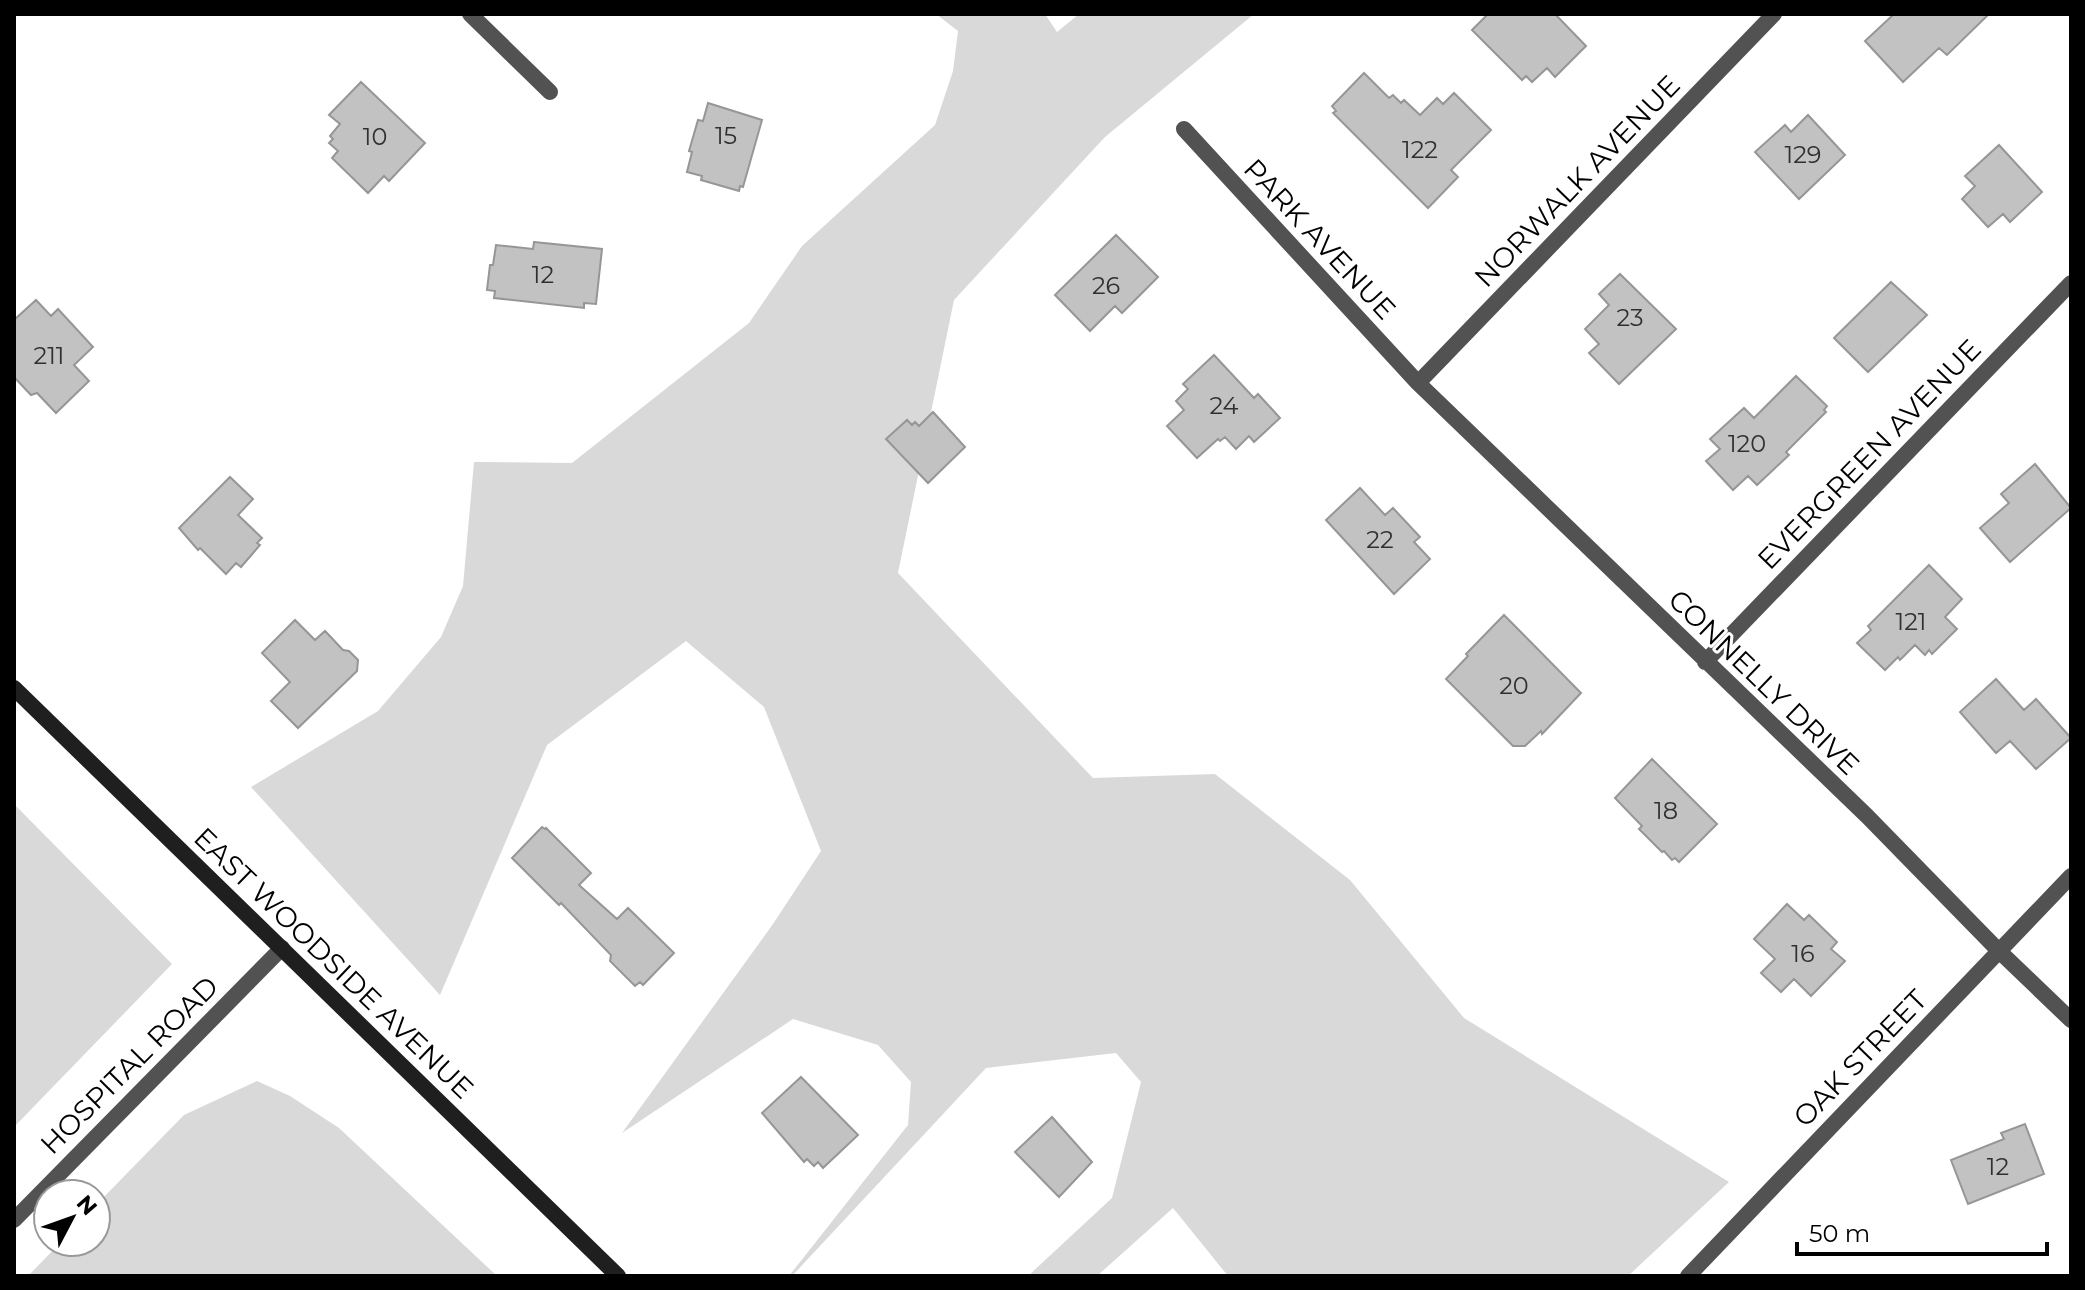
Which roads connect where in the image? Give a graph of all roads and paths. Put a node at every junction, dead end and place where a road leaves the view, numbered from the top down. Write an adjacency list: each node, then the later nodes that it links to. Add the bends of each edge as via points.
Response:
1 (470, 14): 3 (street)
2 (1774, 14): 6 (street, NORWALK AVENUE)
3 (550, 92)
4 (1184, 129): 6 (street, PARK AVENUE)
5 (2071, 283): 7 (street, EVERGREEN AVENUE)
6 (1418, 383): 7 (street, CONNELLY DRIVE)
7 (1705, 662): 11 (street, CONNELLY DRIVE)
8 (14, 688): 10 (main road, EAST WOODSIDE AVENUE)
9 (2071, 876): 11 (street, OAK STREET)
10 (282, 948): 13 (street, HOSPITAL ROAD); 14 (main road, EAST WOODSIDE AVENUE)
11 (1998, 950): 12 (street, CONNELLY DRIVE); 15 (street, OAK STREET)
12 (2071, 1020)
13 (14, 1220)
14 (618, 1276)
15 (1688, 1276)

